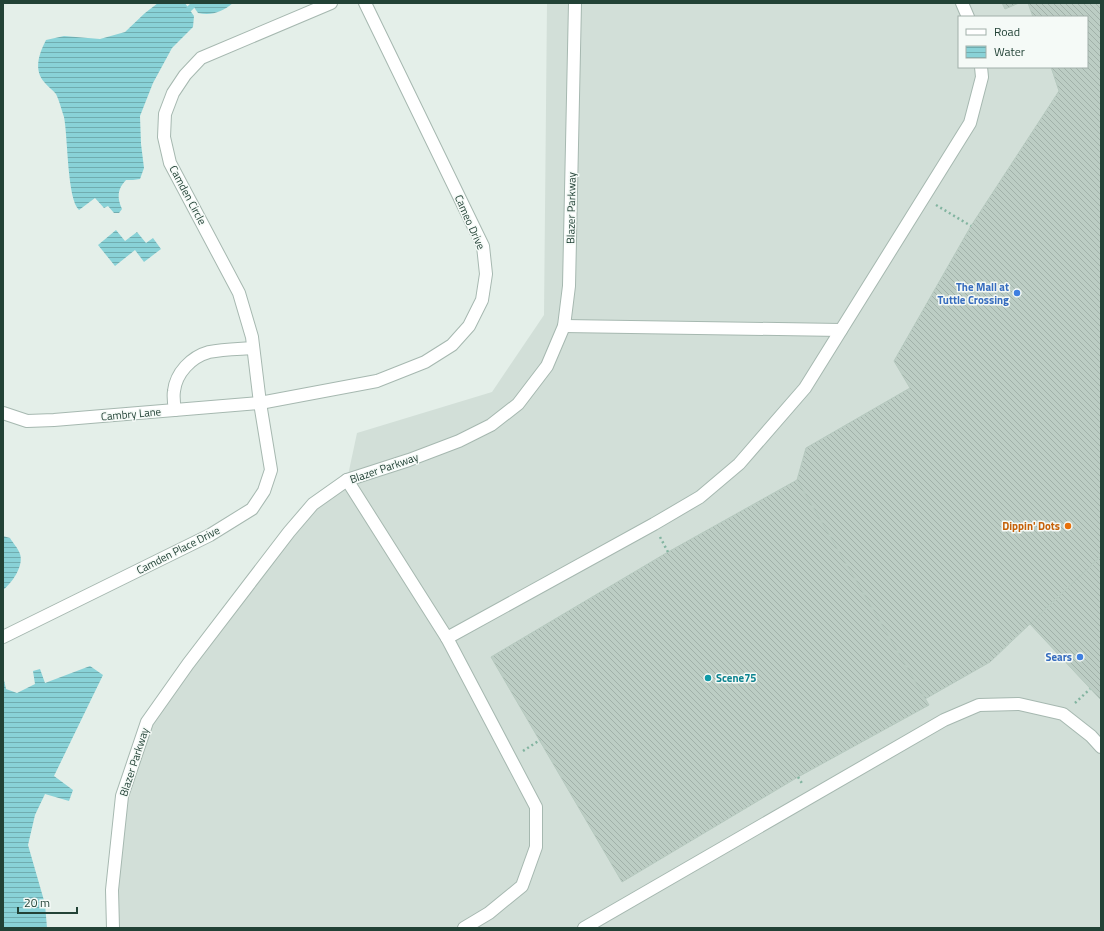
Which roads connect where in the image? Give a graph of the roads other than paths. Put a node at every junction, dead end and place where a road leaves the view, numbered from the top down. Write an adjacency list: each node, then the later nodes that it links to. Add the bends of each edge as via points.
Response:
1 (331, 3): 9 (street, Camden Circle, via 201,58 185,74 173,93 166,114 164,137 170,163 239,293)
2 (366, 3): 10 (street, Cameo Drive, via 483,246 486,274 482,300 469,326 452,345 425,362 377,381)
3 (575, 3): 7 (street, Blazer Parkway, via 569,272)
4 (962, 3): 5 (street)
5 (968, 16)
6 (981, 68): 8 (street, via 982,77 970,123)
7 (564, 326): 8 (street); 13 (street, Blazer Parkway, via 547,366 518,404 491,426 416,458)
8 (841, 330): 15 (street, via 805,388 739,464 700,497)
9 (253, 348): 10 (street, Camden Circle); 11 (street, via 209,352 184,367 174,391)
10 (260, 403): 11 (street, Cambry Lane); 14 (street, Camden Place Drive, via 271,470 264,491 252,509 210,535)
11 (175, 410): 12 (street, Cambry Lane, via 27,421)
12 (3, 413)
13 (347, 480): 15 (street); 17 (street, Blazer Parkway, via 314,504 289,532 147,722 122,796 112,890)
14 (3, 637)
15 (447, 638): 18 (street, via 536,807 536,847 522,886 489,914)
16 (1101, 747): 19 (street, via 1063,714 1019,704 979,706 944,720)
17 (113, 928)
18 (464, 928)
19 (584, 928)

